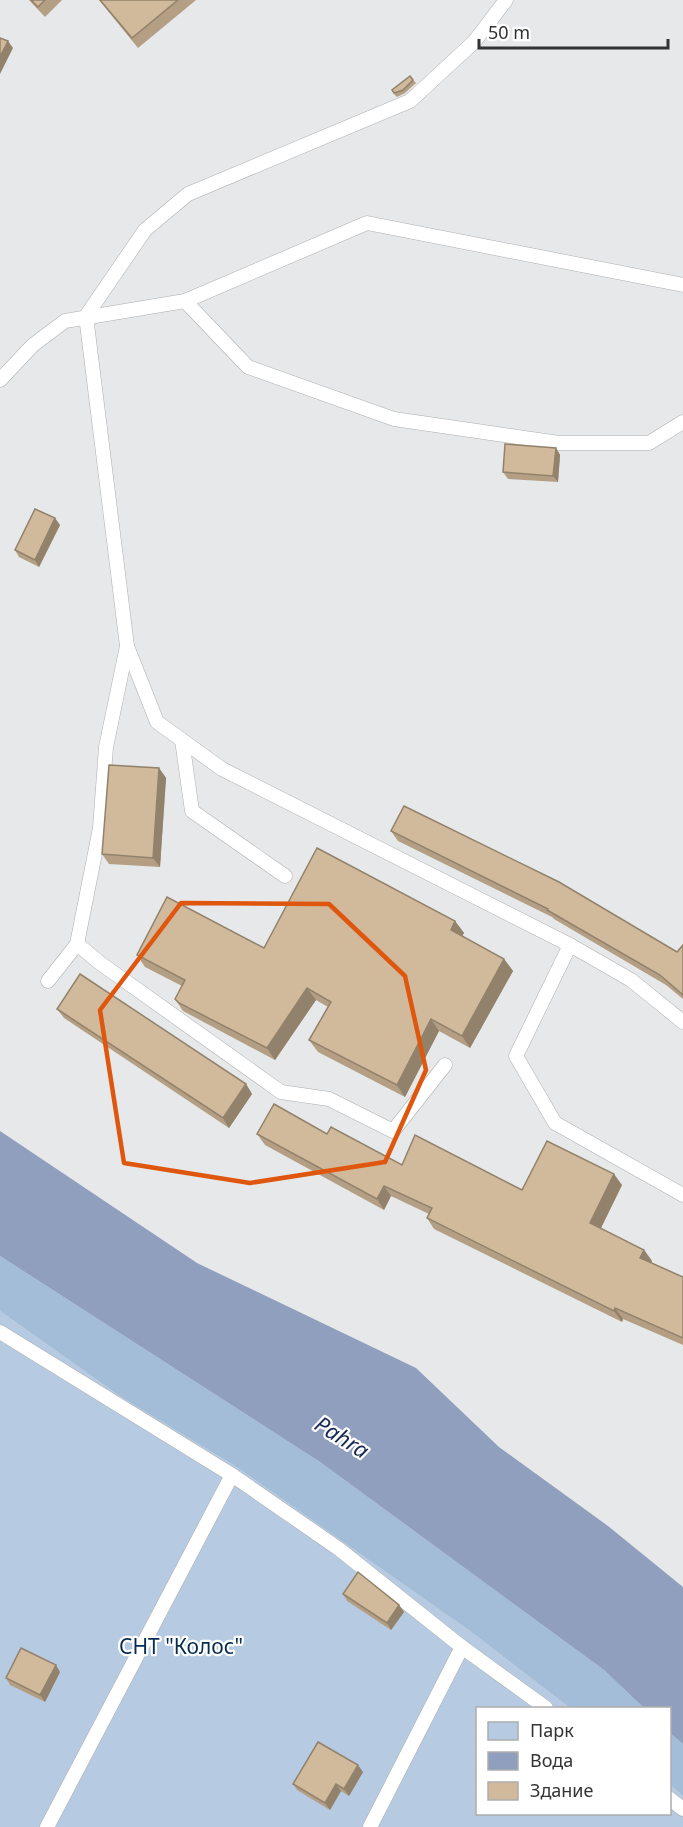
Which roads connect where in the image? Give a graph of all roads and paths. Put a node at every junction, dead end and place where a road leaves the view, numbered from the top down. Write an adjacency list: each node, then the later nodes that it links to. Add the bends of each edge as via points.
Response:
1 (506, 0): 4 (lane, via 474,42 410,101 188,194 145,230)
2 (683, 285): 3 (lane, via 367,223)
3 (185, 301): 4 (lane); 6 (lane, via 248,367 394,419 559,443 649,443)
4 (86, 316): 5 (lane, via 64,321 33,345); 7 (lane)
5 (0, 380)
6 (683, 423)
7 (128, 646): 8 (lane, via 158,722); 10 (lane, via 106,747 100,828)
8 (182, 740): 9 (lane, via 192,811); 11 (lane, via 222,769)
9 (285, 876)
10 (77, 944): 12 (lane); 14 (lane, via 281,1092 329,1099 393,1131)
11 (570, 945): 13 (lane, via 631,980); 15 (lane, via 516,1056 555,1123)
12 (48, 981)
13 (683, 1022)
14 (445, 1065)
15 (683, 1195)
16 (0, 1332): 17 (lane)
17 (232, 1475): 18 (lane, via 339,1549); 20 (lane)
18 (462, 1647): 19 (lane); 21 (lane)
19 (545, 1707)
20 (47, 1827)
21 (370, 1827)

